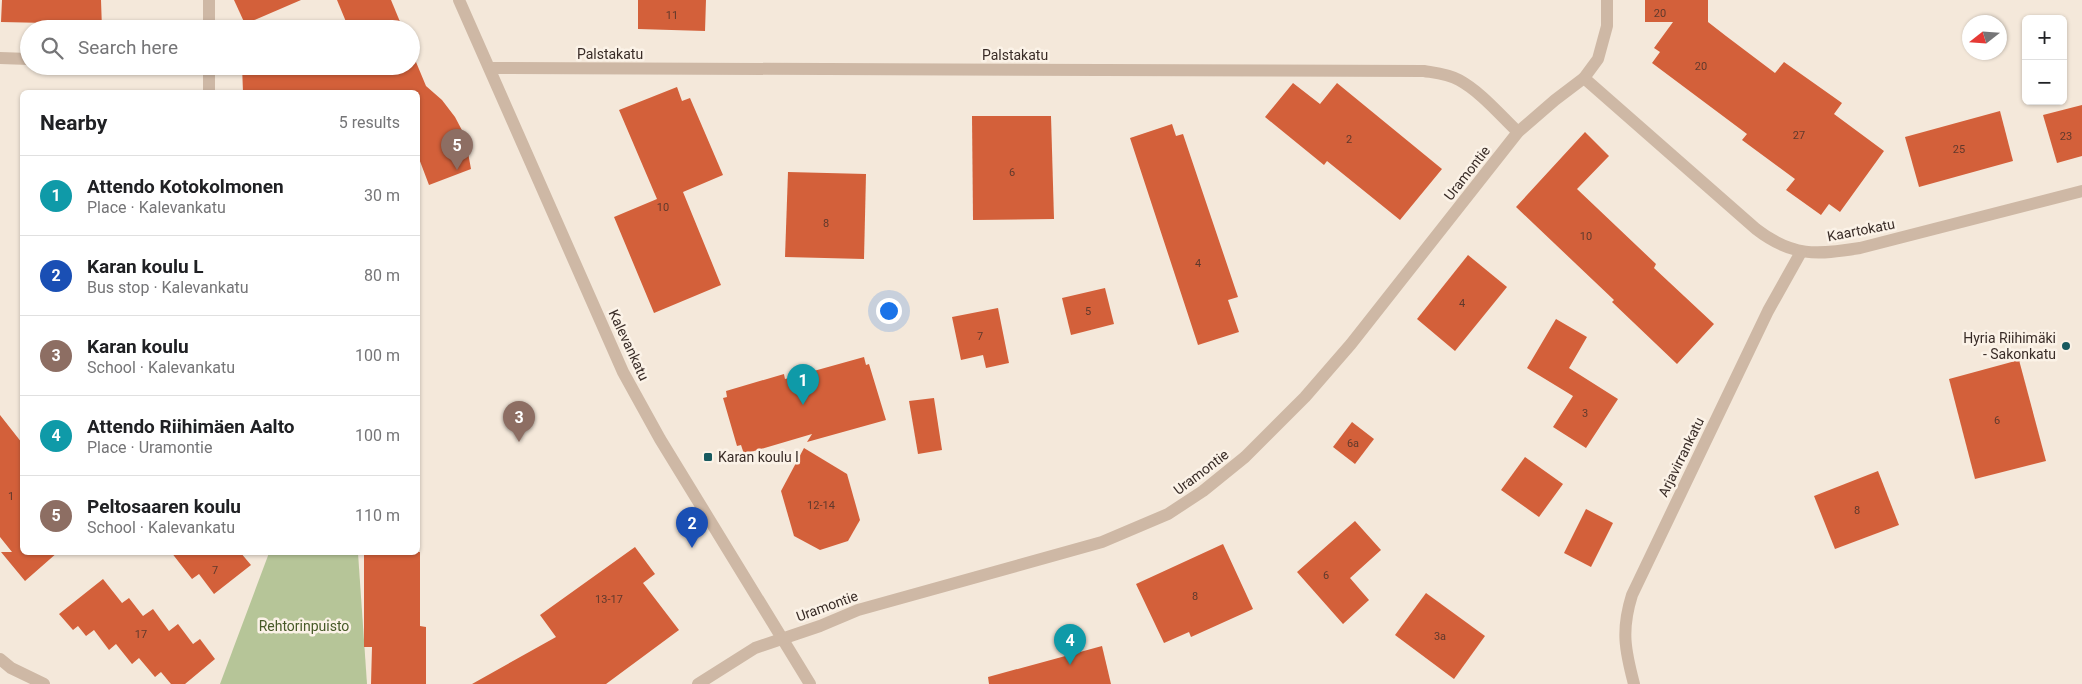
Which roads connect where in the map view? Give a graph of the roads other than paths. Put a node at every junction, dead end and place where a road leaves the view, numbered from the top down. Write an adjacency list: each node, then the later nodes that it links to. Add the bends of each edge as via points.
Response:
1 (209, 0): 4 (street)
2 (459, 0): 7 (street, Kalevankatu)
3 (1607, 0): 9 (street, Uramontie, via 1607,26 1598,59)
4 (209, 20)
5 (0, 58): 6 (street)
6 (20, 59)
7 (490, 68): 11 (street, Palstakatu, via 1424,71 1458,80 1476,92); 14 (street, Kalevankatu, via 623,372 660,440)
8 (209, 75): 10 (street)
9 (1584, 78): 11 (street, Uramontie); 13 (street, Kaartokatu, via 1756,229 1774,243)
10 (209, 90)
11 (1518, 132): 14 (street, Uramontie, via 1351,344 1305,397 1245,457 1203,491 1168,514 1102,542 858,610)
12 (2082, 191): 13 (street, Kaartokatu, via 1860,248)
13 (1801, 252): 19 (street, Arjavirrankatu, via 1764,320 1632,595 1625,616 1625,634)
14 (782, 638): 17 (street, Uramontie, via 755,648); 18 (street, Kalevankatu)
15 (0, 659): 16 (street)
16 (44, 684)
17 (698, 684)
18 (810, 684)
19 (1634, 684)

